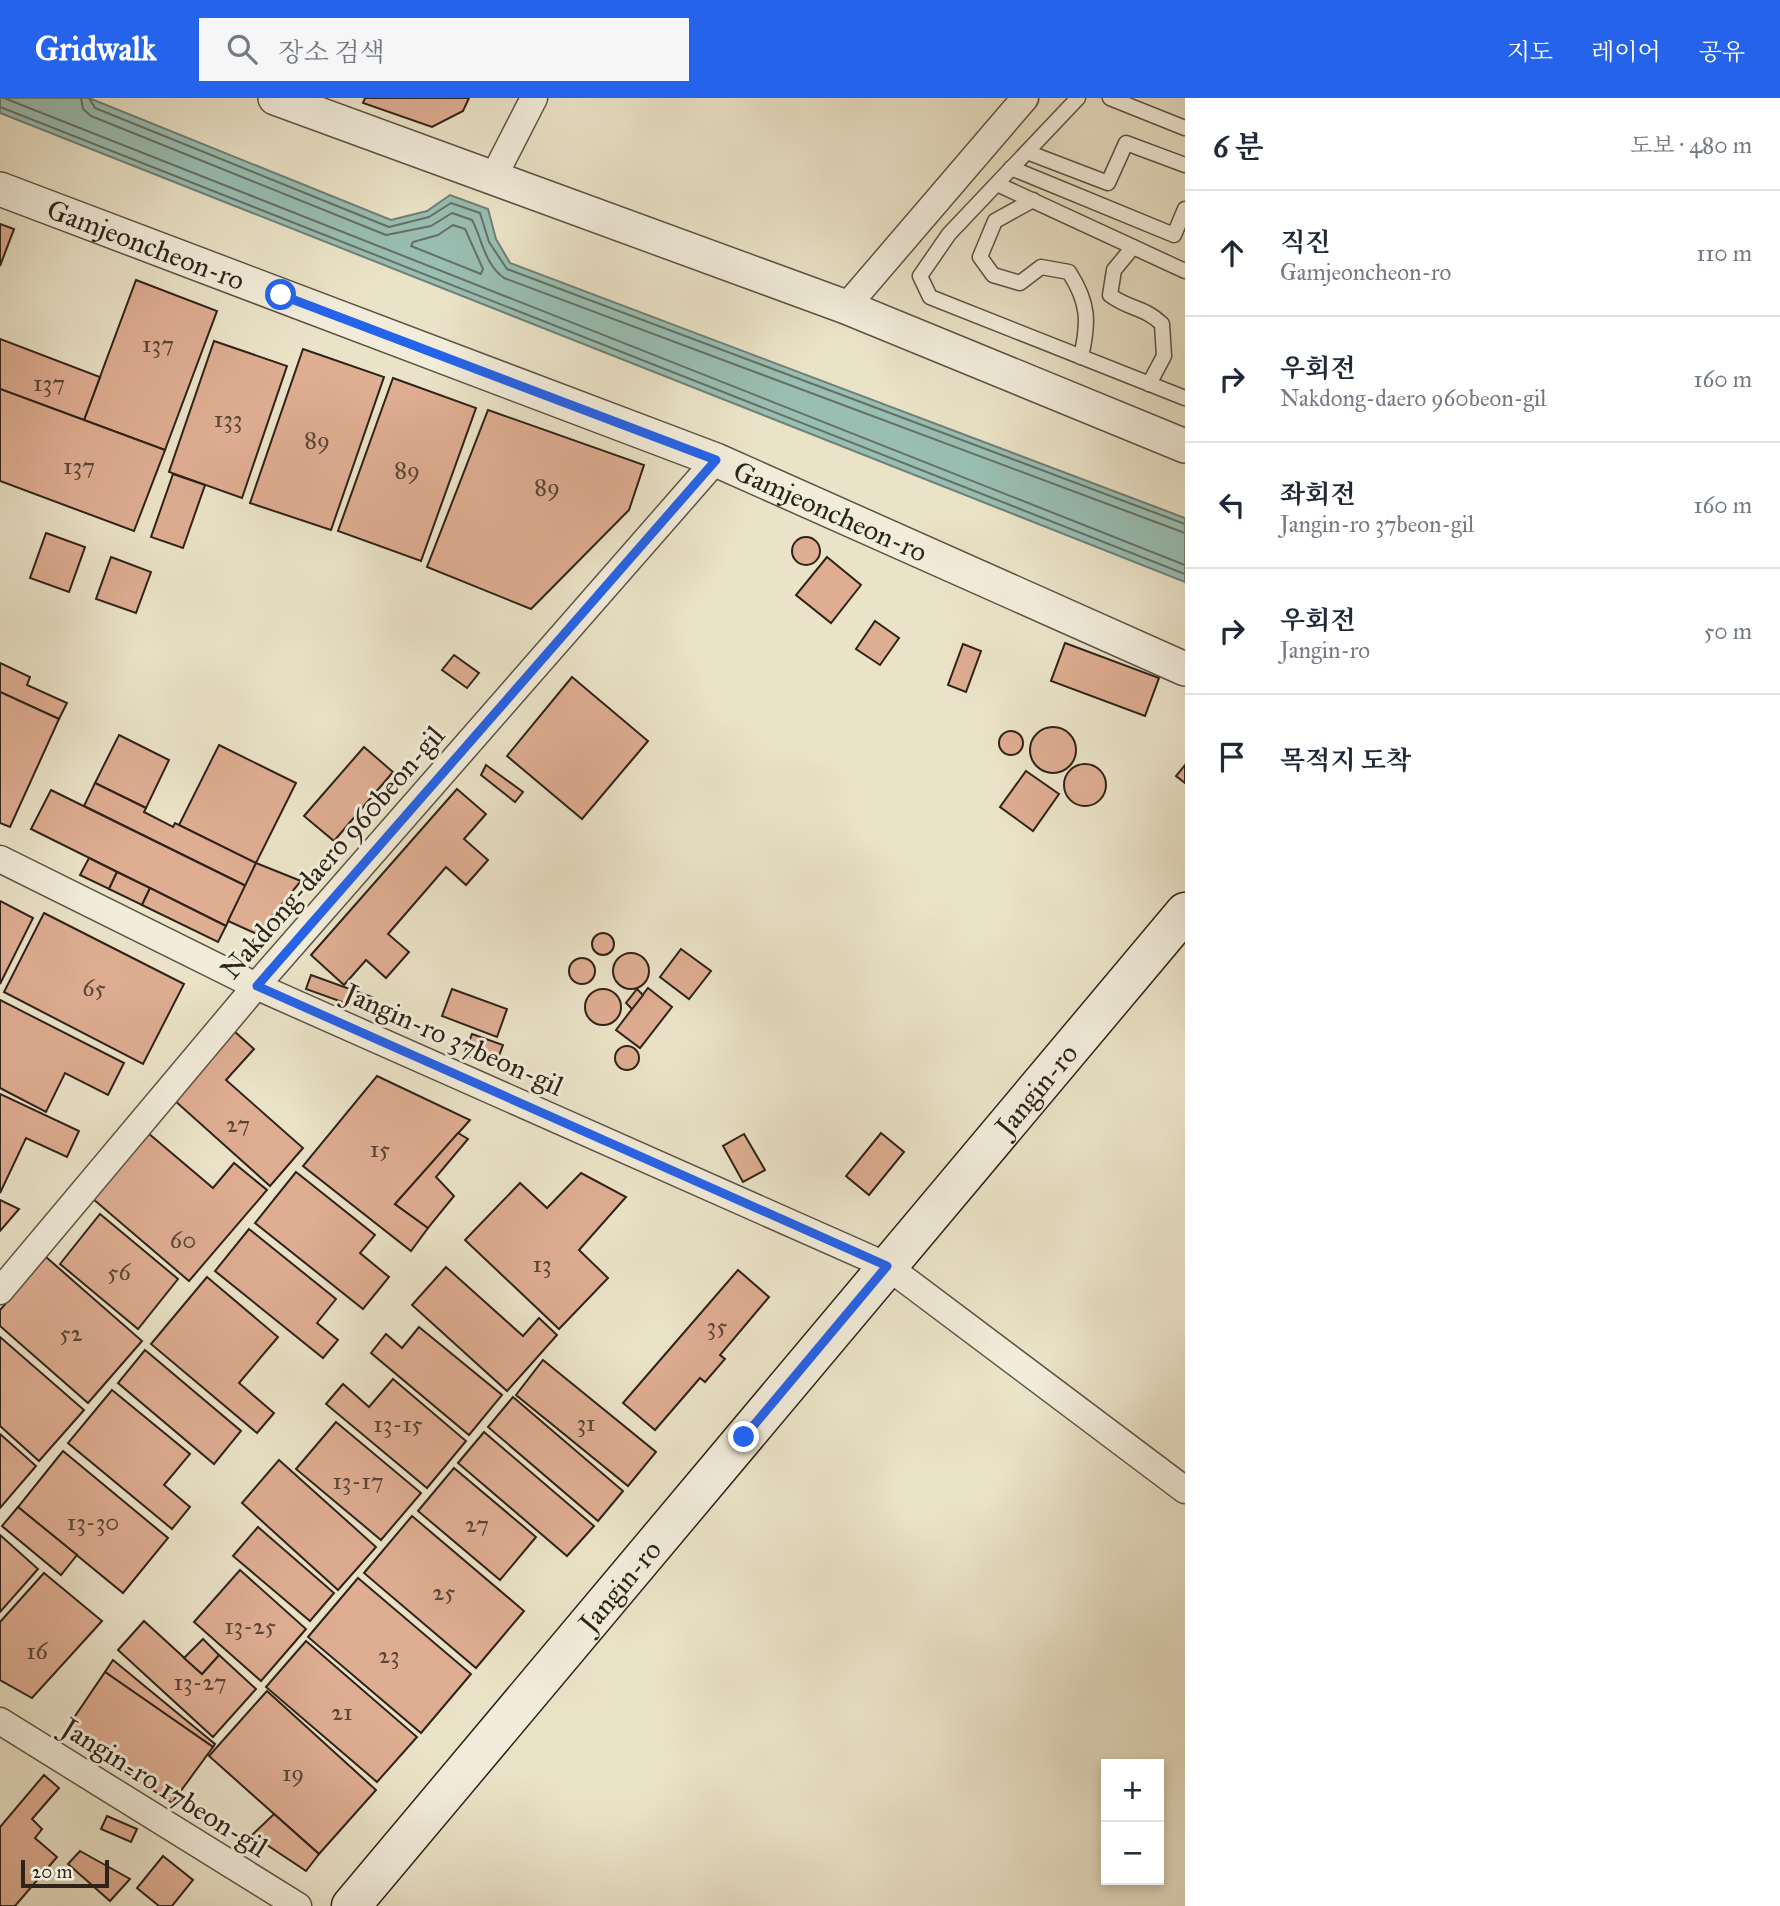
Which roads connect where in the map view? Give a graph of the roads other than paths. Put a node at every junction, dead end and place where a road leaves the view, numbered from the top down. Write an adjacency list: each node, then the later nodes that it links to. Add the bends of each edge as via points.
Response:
1 (275, 98): 10 (street)
2 (534, 98): 10 (street)
3 (1025, 98): 17 (street)
4 (1078, 98): 7 (lane)
5 (1110, 98): 6 (lane)
6 (1185, 128)
7 (1027, 152): 8 (lane, via 1108,183 1126,143); 9 (lane)
8 (1185, 165)
9 (1011, 168): 11 (lane); 14 (lane, via 1174,235)
10 (493, 178): 17 (street)
11 (997, 184): 13 (lane); 18 (lane, via 949,234 920,276 930,297)
12 (0, 189): 22 (street, Gamjeoncheon-ro)
13 (1033, 200): 15 (lane); 18 (lane, via 995,221 980,257 993,275 1020,283 1041,267 1069,272 1084,295 1088,330)
14 (1185, 209)
15 (1133, 247): 16 (lane); 19 (lane, via 1114,270 1110,295 1125,306 1147,309 1162,324 1164,356)
16 (1185, 271)
17 (846, 307): 21 (street)
18 (1081, 357): 19 (lane)
19 (1149, 384): 20 (lane)
20 (1185, 398)
21 (1185, 446)
22 (716, 460): 23 (street, Gamjeoncheon-ro); 26 (street, Nakdong-daero 960beon-gil)
23 (1185, 669)
24 (0, 859): 26 (street, Jangin-ro 37beon-gil)
25 (1185, 912): 27 (main road, Jangin-ro)
26 (257, 986): 27 (street, Jangin-ro 37beon-gil); 28 (street, Nakdong-daero 960beon-gil)
27 (887, 1266): 29 (street); 32 (main road, Jangin-ro)
28 (0, 1291)
29 (1185, 1490)
30 (0, 1721): 31 (street, Jangin-ro 17beon-gil)
31 (298, 1906)
32 (351, 1906)

